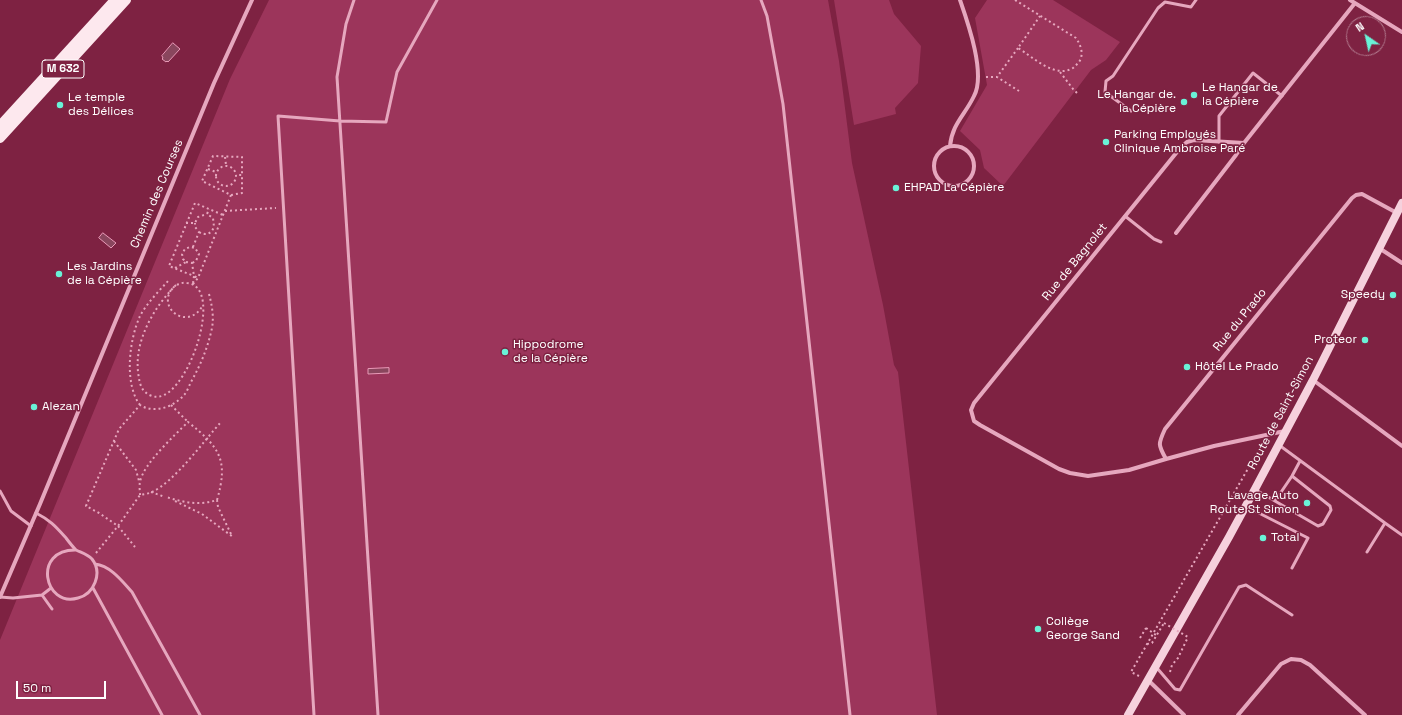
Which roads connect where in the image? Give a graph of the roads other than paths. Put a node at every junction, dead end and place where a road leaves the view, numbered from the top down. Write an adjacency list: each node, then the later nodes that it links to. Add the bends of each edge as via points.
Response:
1 (115, 0): 15 (main road, M 632)
2 (126, 0): 16 (main road, M 632)
3 (252, 0): 38 (street, Chemin des Courses, via 211,90)
4 (354, 0): 14 (lane, via 346,24 337,77)
5 (437, 0): 14 (lane, via 397,72 386,122)
6 (761, 0): 58 (lane, via 767,16 783,104)
7 (960, 0): 19 (street, via 978,66 978,83 975,96 951,135)
8 (1196, 0): 13 (lane, via 1191,7 1165,2 1158,8 1113,76 1106,81 1105,92)
9 (1350, 0): 10 (street)
10 (1355, 3): 11 (street); 12 (street)
11 (1402, 32)
12 (1282, 96): 17 (lane, via 1253,73 1219,116); 18 (street)
13 (1131, 111)
14 (340, 121): 56 (lane, via 278,116); 57 (lane)
15 (0, 126)
16 (0, 138)
17 (1219, 142): 18 (street, Rue de Bagnolet); 22 (street, Rue de Bagnolet, via 1187,142)
18 (1244, 143): 23 (street)
19 (950, 146): 19 (street, via 943,149 934,163 937,176 946,184 957,186 968,180 974,170 974,160 966,149)
20 (1402, 203): 21 (main road, Route de Saint-Simon)
21 (1397, 213): 25 (main road, Route de Saint-Simon); 31 (street, Rue du Prado, via 1362,194 1352,198 1165,429 1159,440 1159,447)
22 (1125, 216): 24 (lane); 31 (street, Rue de Bagnolet, via 974,403 972,416 980,425 1070,473 1088,476 1130,470)
23 (1176, 233)
24 (1160, 242)
25 (1379, 248): 26 (street); 27 (main road, Route de Saint-Simon)
26 (1402, 263)
27 (1313, 380): 28 (main road, Route de Saint-Simon); 30 (street)
28 (1285, 431): 29 (main road, Route de Saint-Simon); 31 (street)
29 (1278, 445): 32 (lane); 34 (main road, Route de Saint-Simon)
30 (1402, 446)
31 (1166, 459)
32 (1300, 460): 33 (lane); 39 (lane)
33 (1292, 476): 36 (lane); 36 (lane, via 1330,506 1331,510 1323,524 1318,526)
34 (1255, 489): 36 (lane); 37 (main road, Route de Saint-Simon)
35 (0, 491): 40 (lane, via 11,511)
36 (1275, 501)
37 (1246, 506): 45 (lane, via 1308,538); 52 (main road, Route de Saint-Simon)
38 (36, 513): 40 (street, Chemin des Courses); 42 (lane, via 48,519)
39 (1385, 523): 41 (lane); 43 (lane)
40 (31, 526): 49 (street, Chemin des Courses)
41 (1402, 535)
42 (76, 550): 44 (lane, via 85,553); 46 (lane, via 60,553 51,561 47,570)
43 (1367, 552)
44 (95, 564): 47 (lane, via 97,572); 55 (lane, via 103,565 132,592)
45 (1292, 568)
46 (51, 588): 47 (lane, via 67,599 77,599); 48 (lane)
47 (93, 588): 54 (lane)
48 (42, 595): 49 (lane); 50 (lane)
49 (0, 597)
50 (52, 609)
51 (1292, 615): 52 (lane, via 1246,585 1239,587 1180,690 1175,689)
52 (1156, 666): 53 (main road, Route de Saint-Simon)
53 (1148, 680): 59 (main road, Route de Saint-Simon); 60 (street)
54 (162, 715)
55 (200, 715)
56 (314, 715)
57 (378, 715)
58 (850, 715)
59 (1128, 715)
60 (1184, 715)
61 (1238, 715): 62 (street, via 1281,664 1291,659 1301,660 1310,665)
62 (1365, 715)

